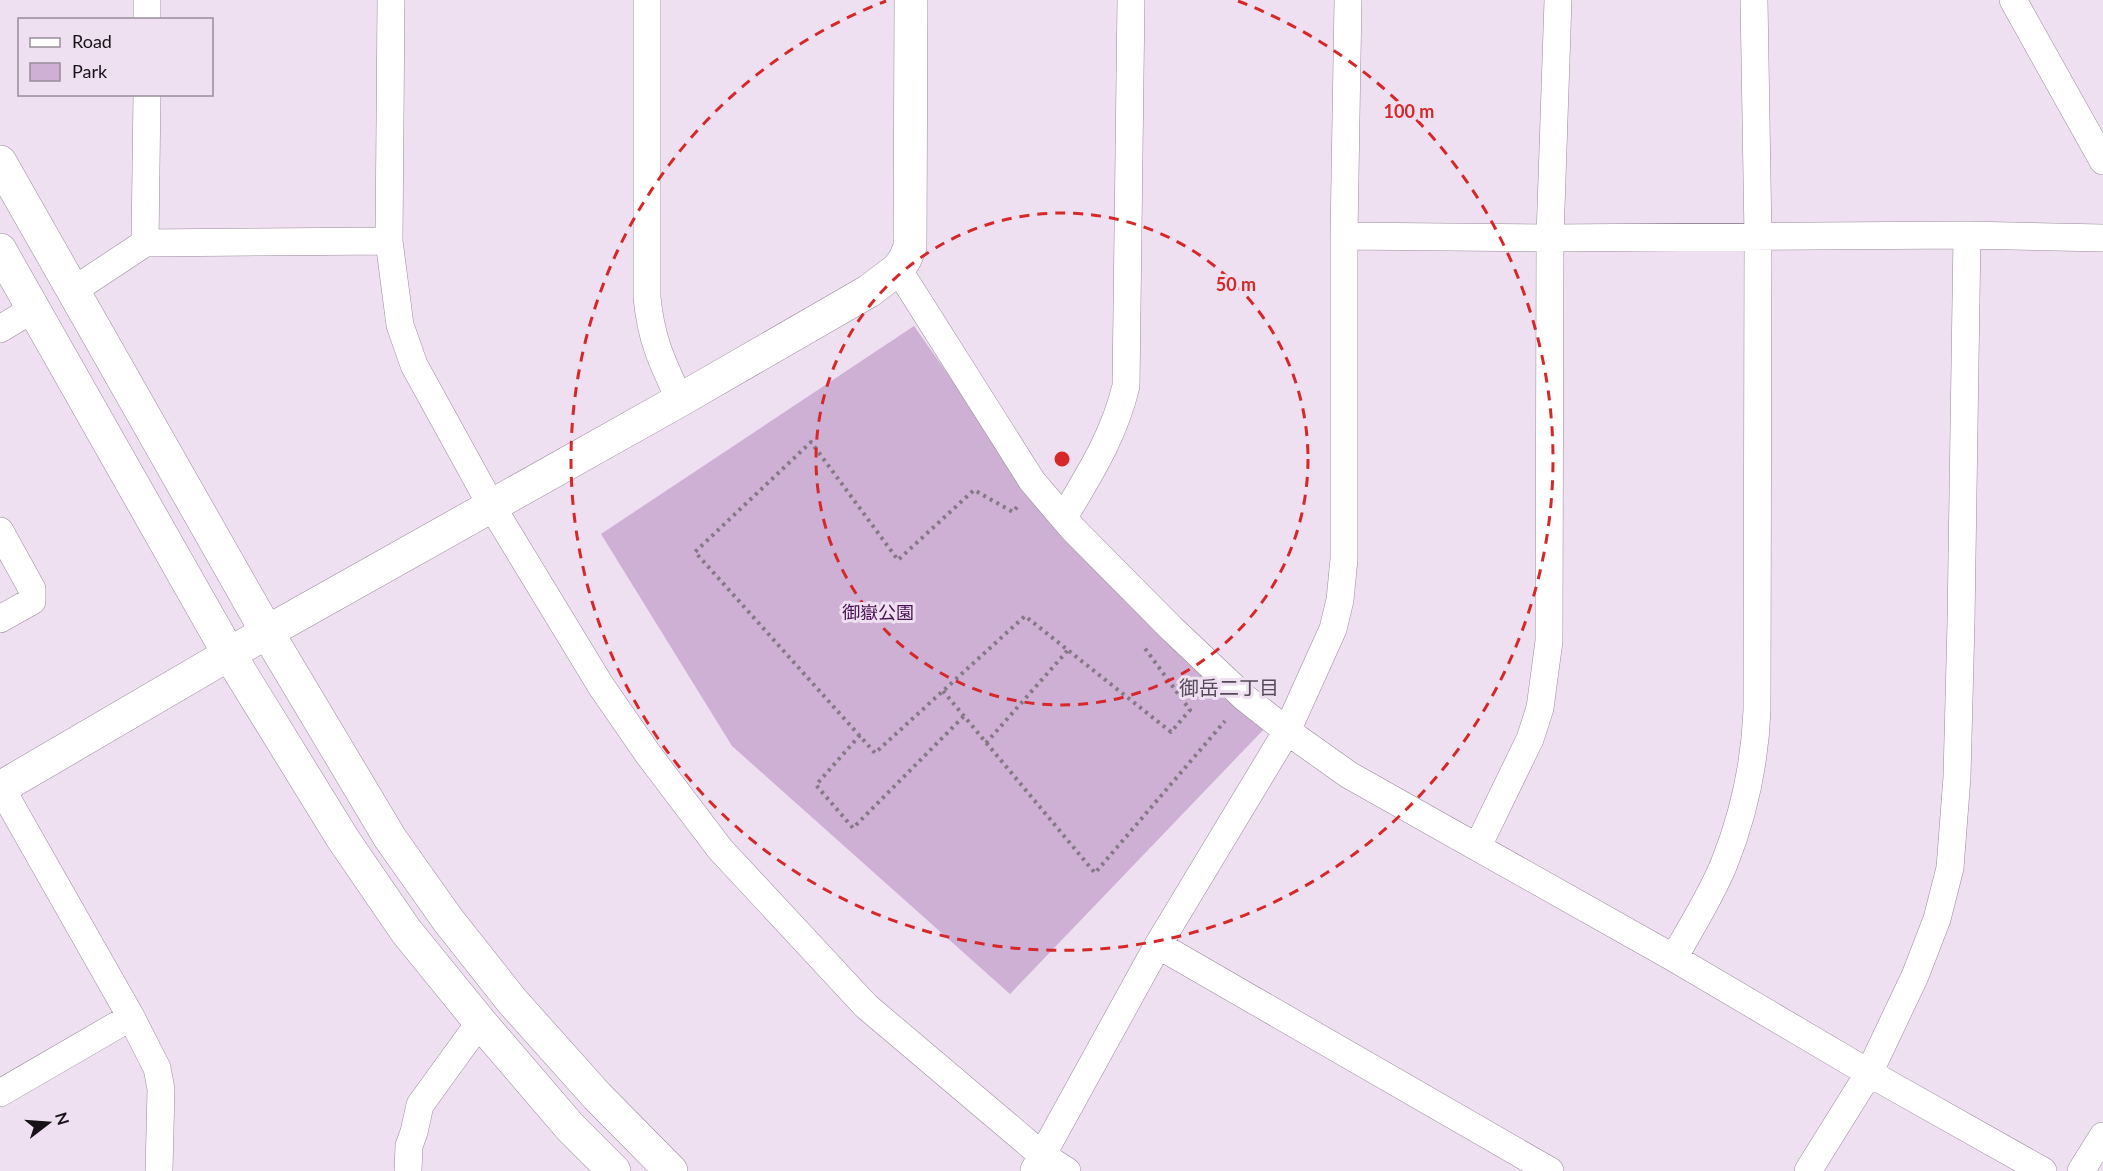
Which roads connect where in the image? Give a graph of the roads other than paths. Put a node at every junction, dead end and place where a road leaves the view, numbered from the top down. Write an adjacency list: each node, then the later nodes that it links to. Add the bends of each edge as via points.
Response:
1 (147, 0): 10 (street)
2 (391, 0): 20 (street)
3 (647, 0): 27 (street, via 647,297 655,346)
4 (911, 0): 23 (street, via 910,246)
5 (1131, 0): 29 (street, via 1126,386 1106,446)
6 (1348, 0): 16 (street)
7 (1558, 0): 18 (street)
8 (1754, 0): 17 (street)
9 (2013, 0): 12 (street)
10 (147, 18)
11 (147, 96): 21 (street)
12 (2096, 132): 13 (street)
13 (2103, 161)
14 (0, 162): 24 (street)
15 (1967, 235): 17 (street); 19 (street); 41 (street, via 1957,777 1950,868 1937,919 1915,976)
16 (1344, 236): 18 (street); 34 (street, via 1344,559 1340,600 1333,629)
17 (1758, 237): 18 (street); 38 (street, via 1755,748 1746,795 1724,866)
18 (1550, 238): 36 (street, via 1550,641 1540,708 1530,739)
19 (2103, 238)
20 (389, 241): 21 (street); 28 (street, via 400,325 414,365)
21 (146, 243): 24 (street)
22 (0, 250): 25 (street)
23 (898, 269): 27 (street, via 868,291); 29 (street, via 1032,481)
24 (74, 290): 32 (street)
25 (33, 309): 26 (street); 33 (street)
26 (0, 329)
27 (680, 400): 28 (street)
28 (491, 505): 32 (street); 44 (street, via 601,686 720,849 866,1006)
29 (1064, 517): 34 (street, via 1171,628 1245,698)
30 (0, 531): 31 (street, via 32,589 32,601)
31 (0, 619)
32 (267, 632): 33 (street); 48 (street, via 390,838 448,920 512,1001)
33 (229, 654): 35 (street); 40 (street, via 343,839 406,931)
34 (1287, 731): 36 (street, via 1349,775); 37 (street)
35 (0, 788): 39 (street)
36 (1478, 846): 38 (street)
37 (1158, 945): 44 (street); 50 (street)
38 (1674, 958): 41 (street)
39 (131, 1017): 42 (street); 45 (street, via 157,1068 161,1089)
40 (480, 1022): 46 (street, via 420,1105 409,1146); 47 (street, via 570,1127)
41 (1869, 1074): 51 (street); 52 (street)
42 (0, 1093)
43 (2103, 1136): 53 (street)
44 (1038, 1163): 49 (street)
45 (159, 1171)
46 (408, 1171)
47 (614, 1171)
48 (671, 1171)
49 (1067, 1171)
50 (1550, 1171)
51 (1808, 1171)
52 (2043, 1171)
53 (2081, 1171)

